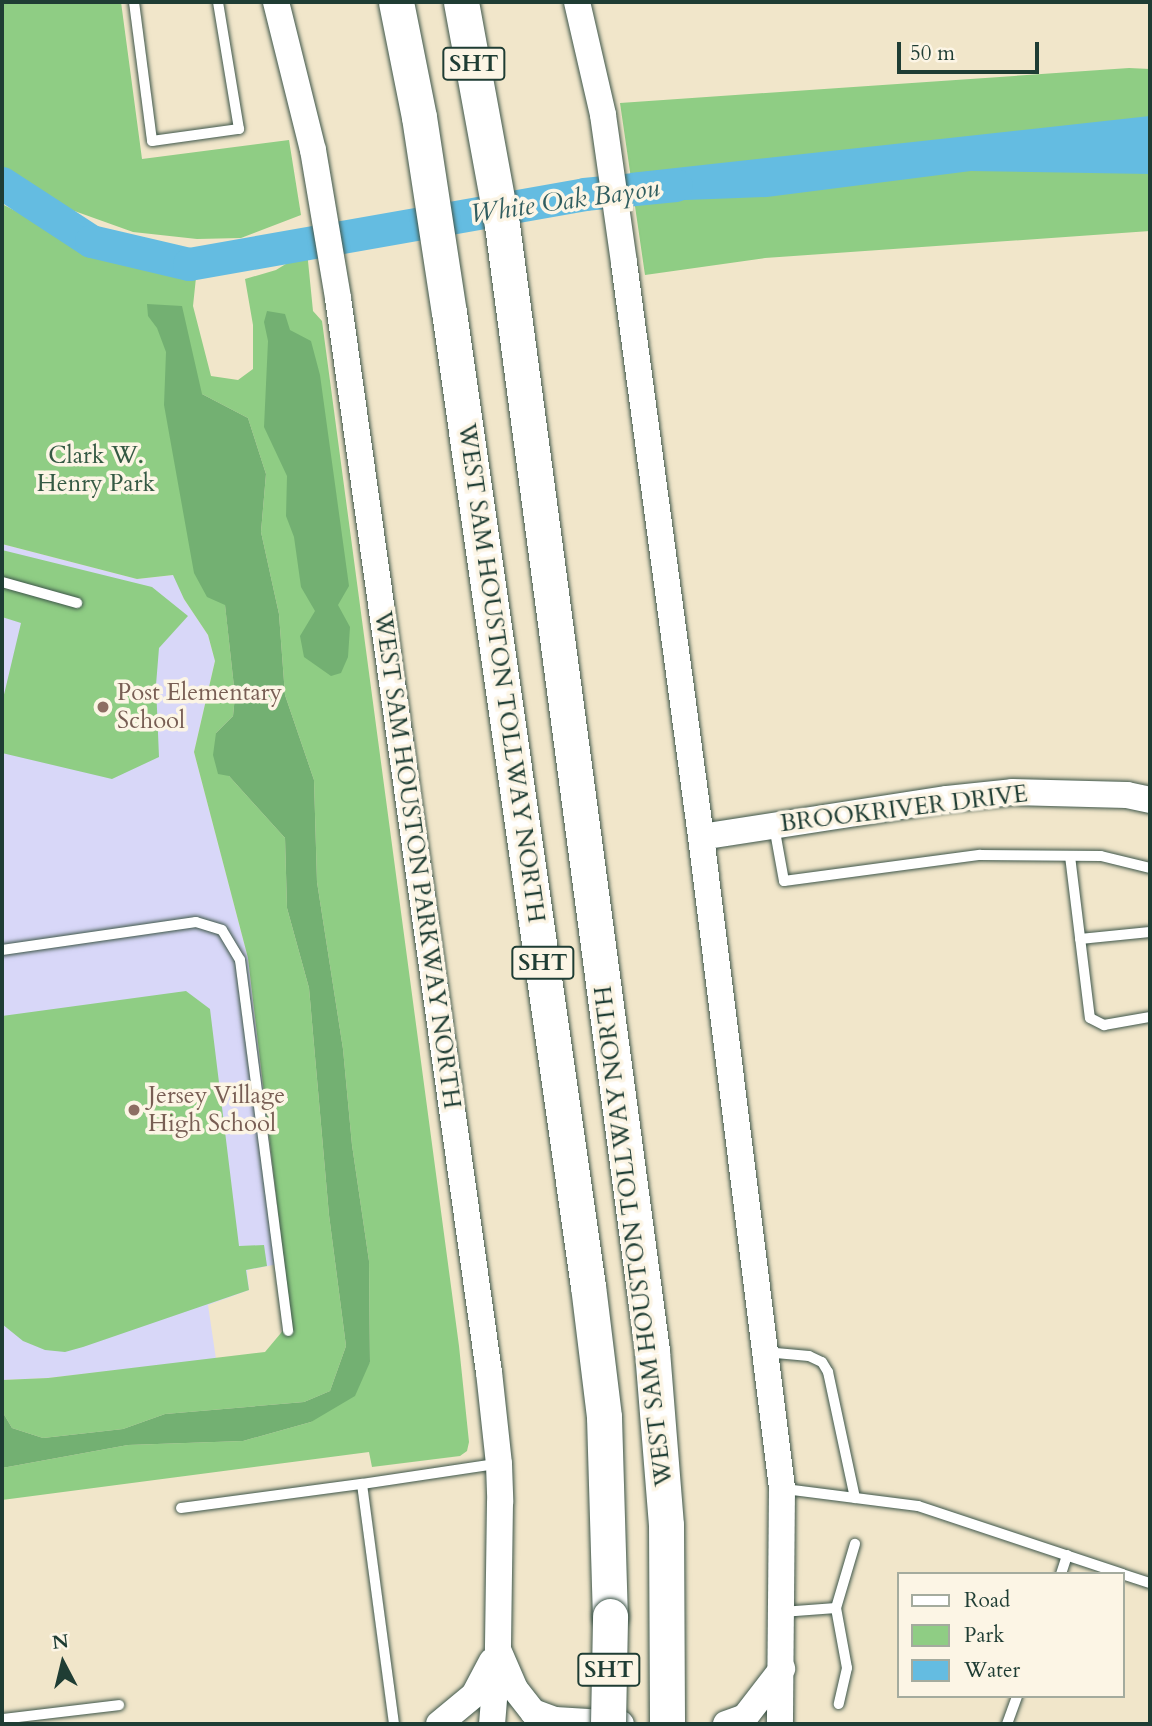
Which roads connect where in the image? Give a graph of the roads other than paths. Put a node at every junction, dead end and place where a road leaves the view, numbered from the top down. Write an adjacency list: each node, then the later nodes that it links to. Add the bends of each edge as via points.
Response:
1 (134, 2): 2 (lane, via 152,141 239,130)
2 (218, 2)
3 (276, 2): 20 (main road, WEST SAM HOUSTON PARKWAY NORTH, via 313,150 338,298)
4 (396, 2): 43 (highway, WEST SAM HOUSTON TOLLWAY NORTH / SHT, bridge, via 449,312 603,1404 610,1616)
5 (461, 2): 45 (highway, WEST SAM HOUSTON TOLLWAY NORTH / SHT, via 509,280 652,1351 665,1492)
6 (576, 2): 11 (main road, via 603,115)
7 (2, 582): 8 (lane)
8 (77, 603)
9 (1150, 800): 10 (main road, BROOKRIVER DRIVE, via 1127,795 1012,792)
10 (774, 826): 11 (main road, BROOKRIVER DRIVE); 12 (lane, via 784,881 980,855)
11 (701, 837): 19 (main road)
12 (1070, 856): 13 (lane, via 1101,856); 15 (lane)
13 (1150, 868)
14 (1150, 932): 15 (lane)
15 (1080, 939): 17 (lane, via 1090,1018 1104,1025)
16 (2, 950): 18 (lane, via 196,922 222,930 240,960)
17 (1150, 1017)
18 (288, 1331)
19 (765, 1352): 22 (main road); 23 (lane, via 797,1354 822,1362)
20 (499, 1464): 21 (lane); 33 (main road, WEST SAM HOUSTON PARKWAY NORTH)
21 (362, 1484): 24 (lane); 40 (lane)
22 (782, 1488): 23 (lane); 32 (main road)
23 (855, 1498): 26 (lane, via 918,1506)
24 (181, 1508)
25 (855, 1544): 31 (lane)
26 (1068, 1555): 27 (lane); 28 (lane)
27 (1062, 1572)
28 (1116, 1572)
29 (1124, 1575): 30 (lane)
30 (1150, 1583)
31 (836, 1608): 32 (lane); 37 (lane, via 847,1668)
32 (782, 1612): 34 (main road)
33 (498, 1650): 41 (main road, via 474,1695); 42 (main road, WEST SAM HOUSTON PARKWAY NORTH); 44 (main road, via 515,1689 533,1712 555,1720)
34 (782, 1669): 35 (main road); 46 (main road, via 745,1717)
35 (781, 1698): 47 (main road); 48 (main road)
36 (1016, 1698): 49 (lane)
37 (839, 1704)
38 (119, 1705): 39 (lane)
39 (2, 1718)
40 (394, 1724)
41 (439, 1724)
42 (492, 1724)
43 (608, 1724)
44 (621, 1724)
45 (667, 1724)
46 (726, 1724)
47 (780, 1724)
48 (797, 1724)
49 (1007, 1724)

